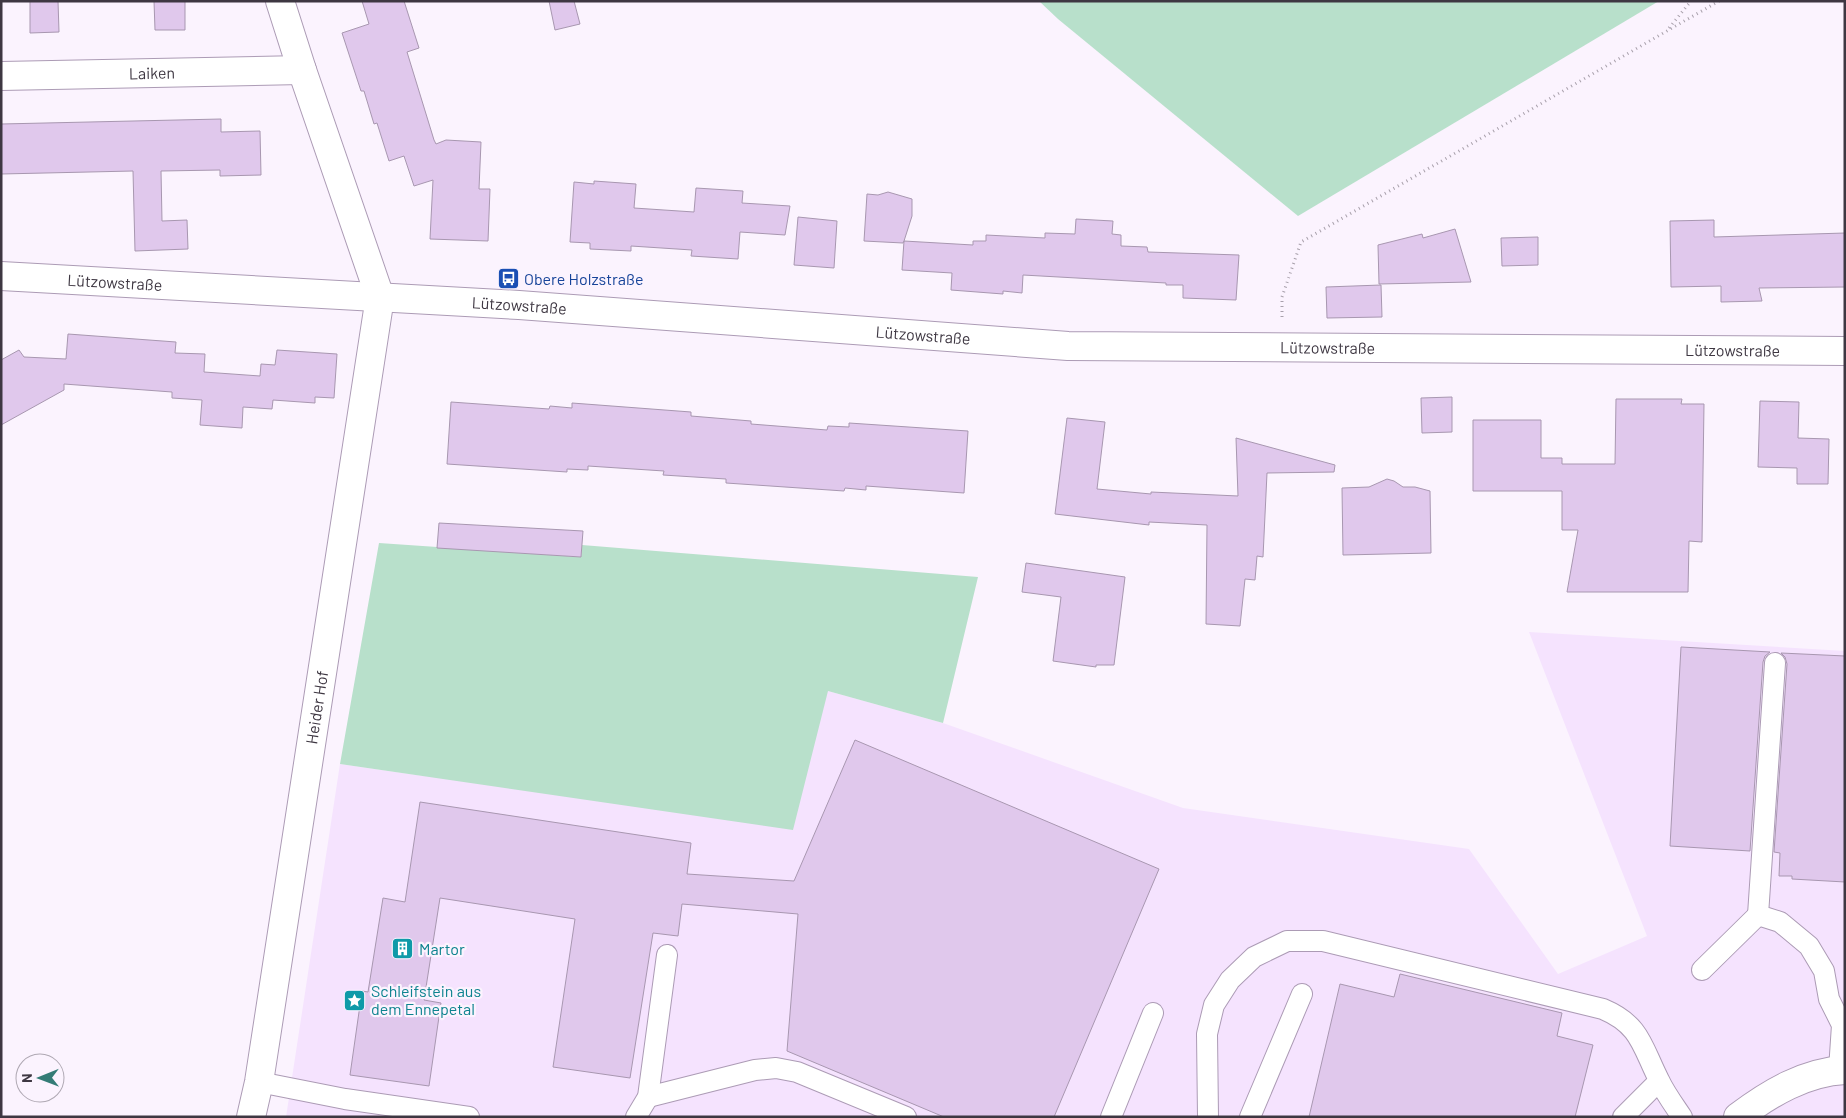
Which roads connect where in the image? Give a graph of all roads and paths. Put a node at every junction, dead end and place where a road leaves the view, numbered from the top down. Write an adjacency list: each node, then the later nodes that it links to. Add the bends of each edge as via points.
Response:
1 (280, 1): 5 (street)
2 (1691, 1): 4 (path)
3 (1719, 1): 4 (path)
4 (1667, 31): 9 (path, via 1301,242 1282,297)
5 (302, 70): 6 (street, Laiken); 8 (street)
6 (1, 76)
7 (1, 276): 8 (street, Lützowstraße)
8 (380, 297): 9 (street, Lützowstraße, via 1068,346); 20 (street, Heider Hof)
9 (1281, 348): 10 (street, Lützowstraße)
10 (1845, 351)
11 (1774, 663): 12 (lane)
12 (1758, 915): 14 (lane); 17 (lane, via 1780,922 1809,946 1824,972 1829,999)
13 (667, 955): 21 (lane)
14 (1702, 970)
15 (1302, 994): 28 (lane)
16 (1153, 1013): 26 (lane)
17 (1843, 1022): 18 (lane)
18 (1842, 1070): 31 (street, via 1807,1076)
19 (1659, 1081): 27 (lane, via 1643,1044 1630,1026 1603,1009 1322,941 1287,941 1254,957 1230,980 1214,1005 1207,1034); 29 (lane); 30 (lane)
20 (259, 1082): 22 (street, Heider Hof); 23 (lane, via 345,1099)
21 (648, 1097): 24 (lane); 25 (lane, via 776,1068 797,1072)
22 (251, 1117)
23 (469, 1117)
24 (636, 1117)
25 (906, 1117)
26 (1111, 1117)
27 (1208, 1117)
28 (1250, 1117)
29 (1624, 1117)
30 (1682, 1117)
31 (1738, 1117)

